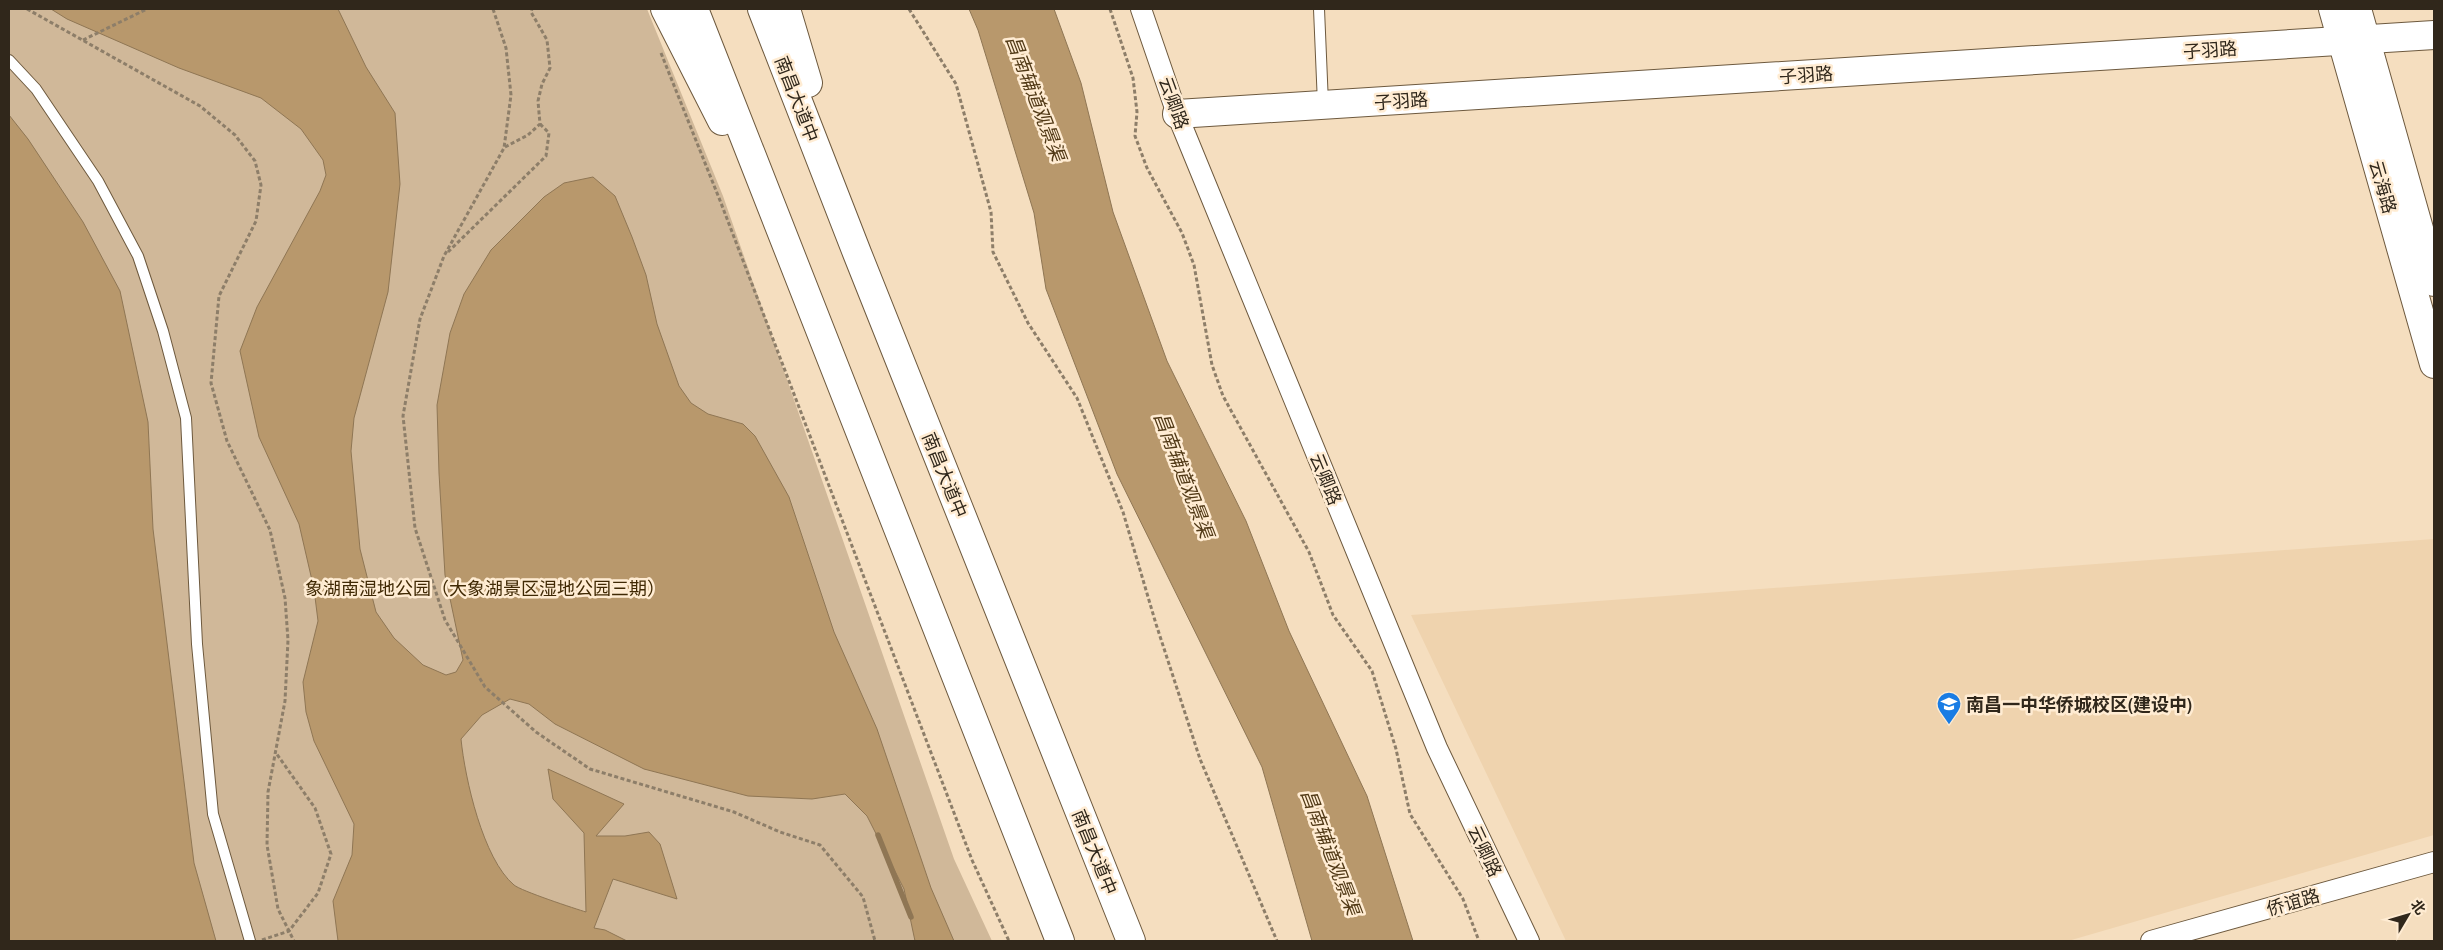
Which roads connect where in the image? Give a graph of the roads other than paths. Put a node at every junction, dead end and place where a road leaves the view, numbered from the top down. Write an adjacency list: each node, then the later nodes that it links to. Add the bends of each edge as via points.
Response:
1 (664, 9): 15 (main road)
2 (694, 9): 15 (main road)
3 (762, 9): 14 (main road, 南昌大道中)
4 (786, 9): 14 (main road)
5 (1141, 9): 13 (street, 云卿路)
6 (1319, 9): 12 (lane)
7 (2333, 9): 10 (main road, 云海路)
8 (2356, 9): 10 (main road, 云海路)
9 (2434, 35): 10 (main road, 子羽路)
10 (2354, 41): 12 (main road, 子羽路); 16 (main road, 云海路); 17 (main road, 云海路)
11 (9, 60): 19 (lane, via 36,89 98,181 138,256 165,340 186,418 197,644 213,814)
12 (1323, 105): 13 (main road, 子羽路)
13 (1177, 114): 22 (street, 云卿路, via 1437,748)
14 (856, 253): 21 (main road, 南昌大道中)
15 (793, 261): 20 (main road)
16 (2434, 282)
17 (2434, 364)
18 (2434, 862): 23 (street, 侨谊路)
19 (250, 941)
20 (1060, 941)
21 (1131, 941)
22 (1528, 941)
23 (2152, 941)

